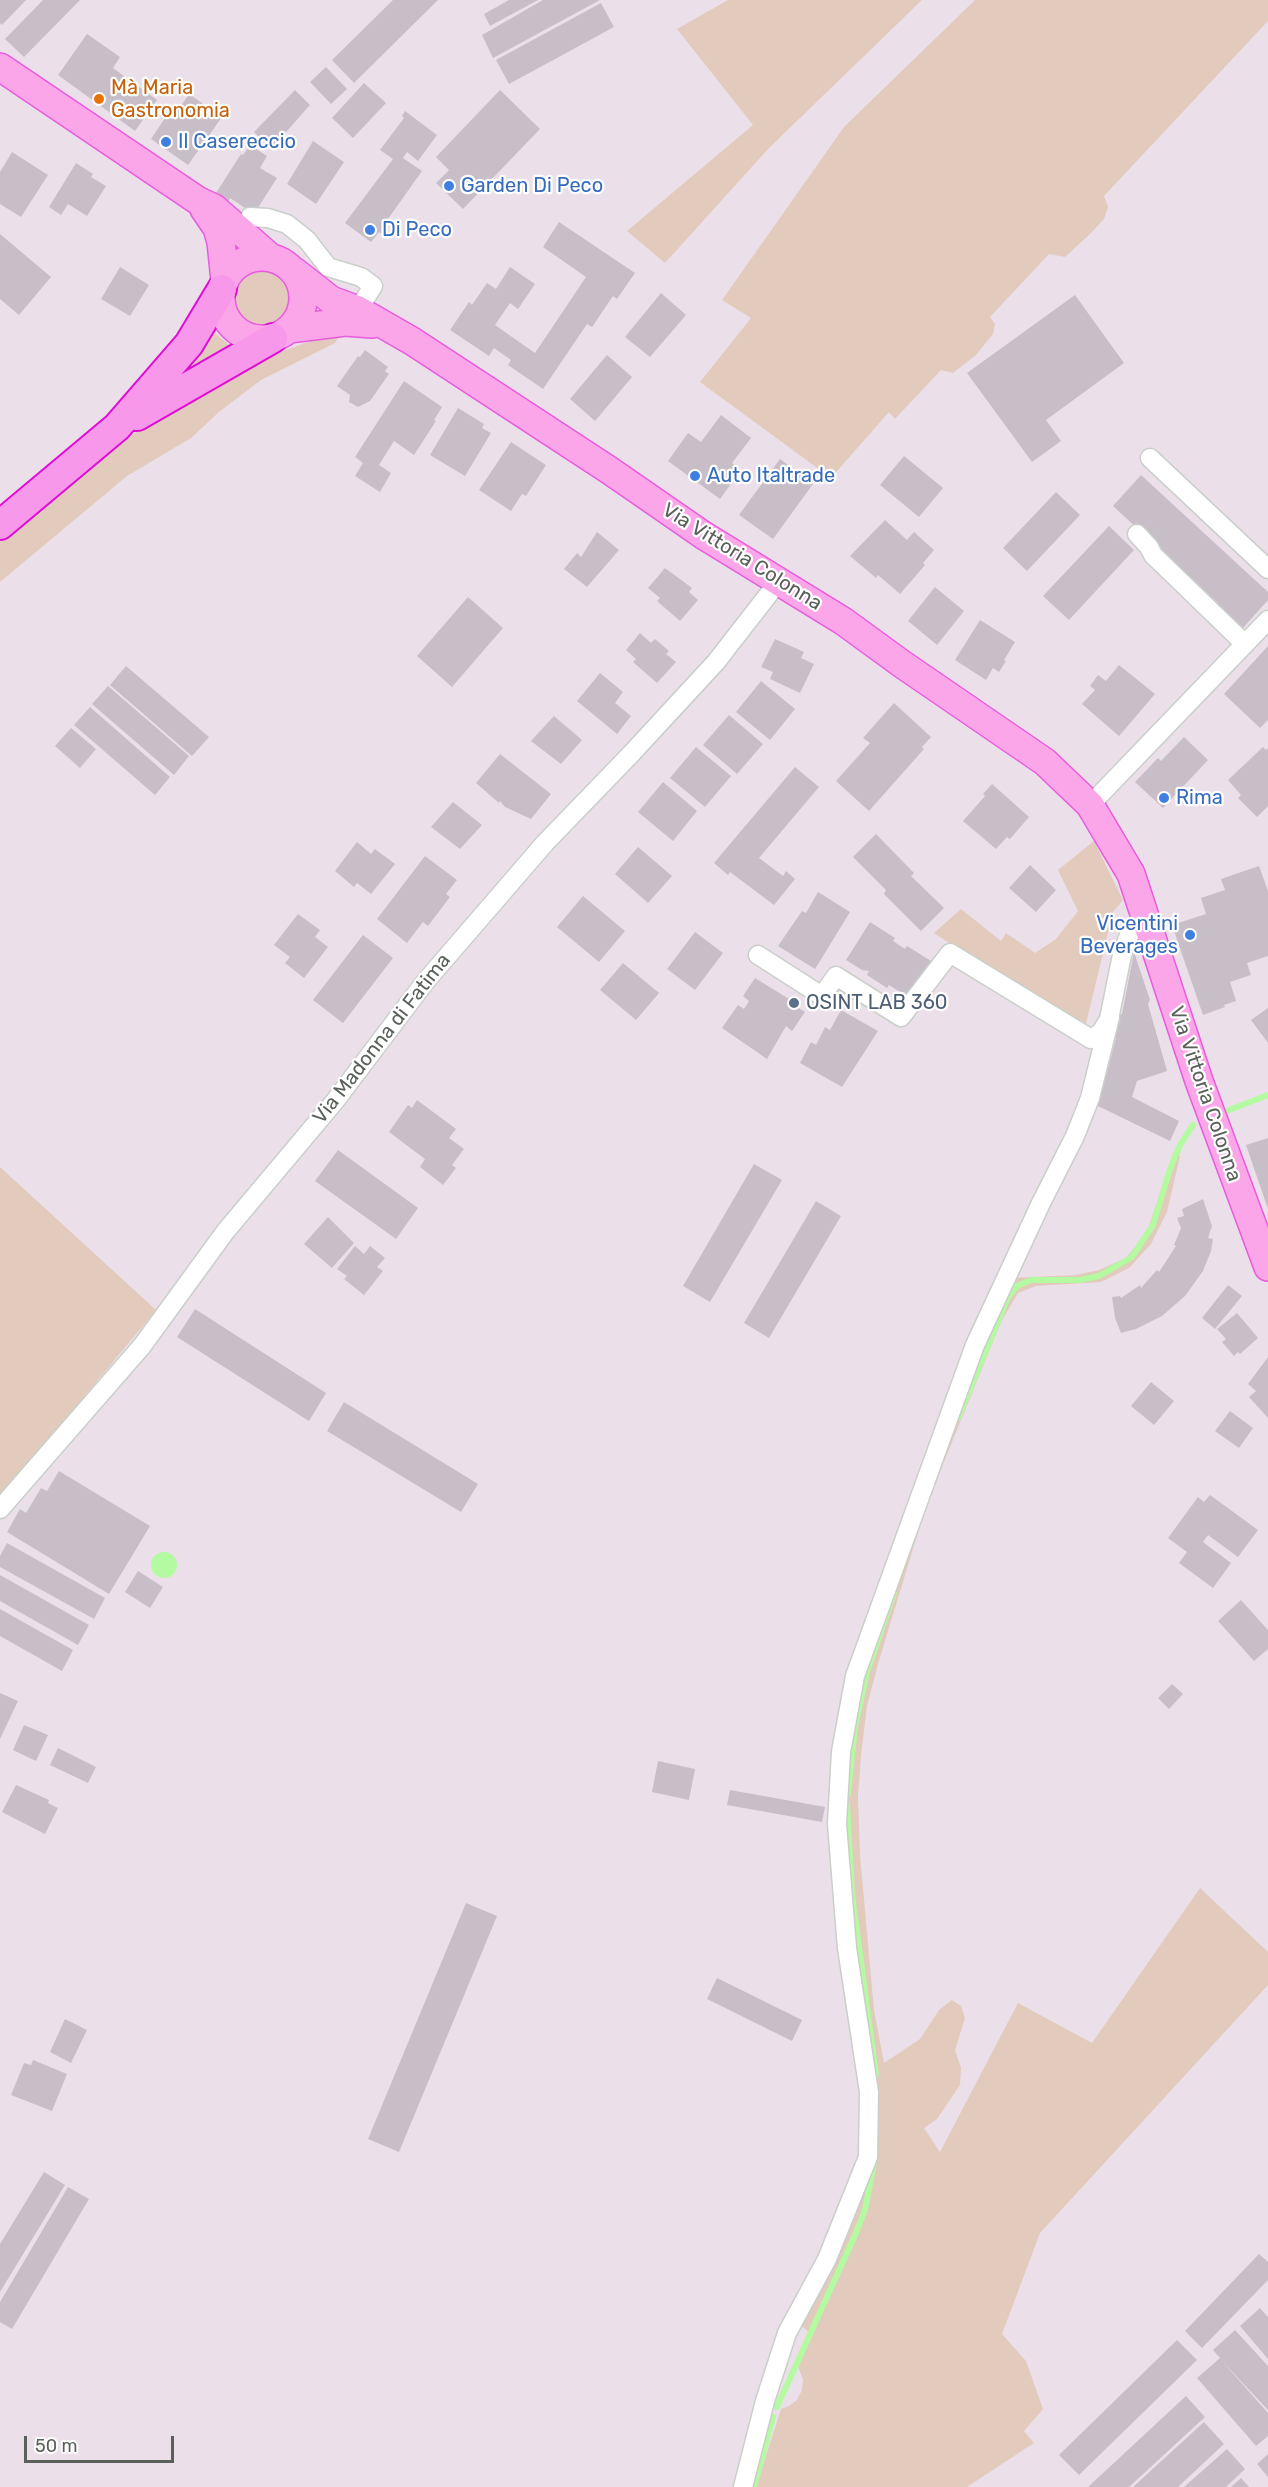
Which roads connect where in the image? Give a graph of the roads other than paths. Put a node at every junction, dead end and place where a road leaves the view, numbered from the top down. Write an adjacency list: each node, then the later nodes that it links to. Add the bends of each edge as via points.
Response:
1 (0, 68): 2 (main road)
2 (198, 200): 4 (main road, via 214,208); 6 (main road, via 217,228)
3 (250, 217): 7 (street, via 287,224 307,240 328,267 361,277 373,286)
4 (270, 257): 5 (main road); 6 (main road, via 237,265)
5 (294, 271): 7 (main road, Via Vittoria Colonna, via 331,300); 9 (main road, via 303,294 302,307 297,320)
6 (224, 285): 9 (main road, via 224,313 238,332 261,339); 10 (highway, via 189,344)
7 (358, 310): 8 (main road, Via Vittoria Colonna)
8 (383, 325): 9 (main road, Via Vittoria Colonna, via 345,322); 15 (main road, Via Vittoria Colonna)
9 (281, 333): 10 (highway)
10 (117, 427): 12 (highway)
11 (1150, 458): 14 (street)
12 (0, 525)
13 (1137, 534): 17 (street, via 1153,555)
14 (1268, 569)
15 (779, 581): 18 (main road, Via Vittoria Colonna, via 1045,762); 23 (street, Via Madonna di Fatima, via 721,656 545,843 425,982 335,1101 225,1232 142,1346)
16 (1268, 620): 17 (street)
17 (1245, 644): 18 (street)
18 (1090, 805): 19 (main road, Via Vittoria Colonna, via 1131,874)
19 (1146, 918): 21 (street, via 1129,935); 22 (main road, Via Vittoria Colonna, via 1199,1081)
20 (758, 955): 21 (street, via 822,996 836,976 901,1017 950,953 1091,1039)
21 (1110, 1018): 24 (street, via 1090,1098 975,1345 855,1676 841,1752 837,1824 847,1948 869,2092 868,2157 827,2259 787,2333)
22 (1268, 1267)
23 (0, 1509)
24 (743, 2487)

